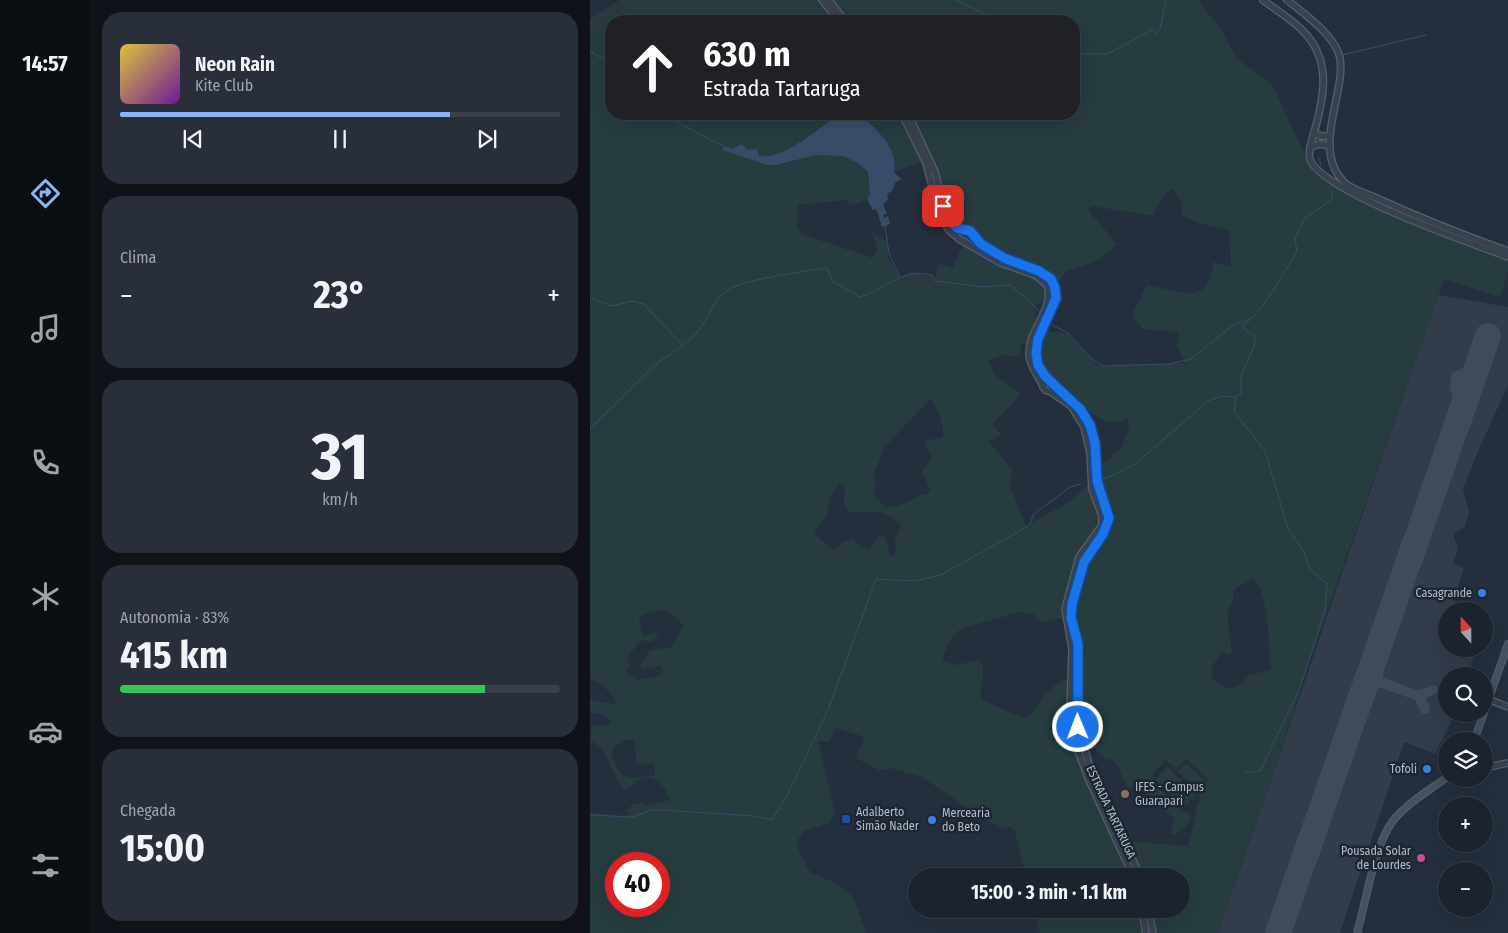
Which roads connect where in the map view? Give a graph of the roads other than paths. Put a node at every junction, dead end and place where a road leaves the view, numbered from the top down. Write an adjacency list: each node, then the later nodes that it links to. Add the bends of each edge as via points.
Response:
1 (822, 0): 5 (street)
2 (829, 0): 6 (street)
3 (1263, 0): 9 (street, via 1302,29 1316,46 1324,92)
4 (1287, 0): 10 (street, via 1326,34 1339,55 1338,88)
5 (834, 15)
6 (840, 15)
7 (905, 120): 15 (street, via 930,175 940,216)
8 (911, 120): 13 (street, via 935,172 946,214)
9 (1314, 133): 10 (street); 12 (street)
10 (1329, 136): 11 (street)
11 (1330, 146): 12 (street); 17 (street, via 1339,176 1346,184 1428,221)
12 (1310, 147): 18 (street, via 1310,161 1318,171 1348,191)
13 (963, 231): 14 (street, via 969,230); 15 (street)
14 (973, 234): 16 (street); 19 (street, via 981,244 1004,258 1039,271 1053,284 1056,298 1038,339 1036,353 1038,365)
15 (959, 239): 16 (street)
16 (967, 243): 20 (street, via 1007,266 1035,275 1047,285 1049,300 1034,330 1030,351 1032,365)
17 (1508, 251)
18 (1508, 257)
19 (1049, 380): 20 (street); 21 (street, ESTRADA TARTARUGA)
20 (1043, 386): 22 (street, ESTRADA TARTARUGA)
21 (1055, 386): 22 (street); 31 (street, ESTRADA TARTARUGA, via 1081,410 1090,425 1097,454 1097,481 1109,518 1103,534 1084,562 1072,604 1071,618 1078,644 1078,727 1089,764)
22 (1051, 392): 30 (street, ESTRADA TARTARUGA, via 1071,406 1084,428 1090,453 1092,489 1102,516 1102,524 1079,557 1065,609 1072,649 1072,735)
23 (1508, 644): 24 (main road)
24 (1493, 691)
25 (1493, 701): 26 (street)
26 (1508, 707)
27 (1508, 763): 28 (street)
28 (1493, 766)
29 (1438, 784): 36 (main road, via 1408,806 1389,828)
30 (1129, 868)
31 (1136, 868)
32 (1144, 918): 34 (street)
33 (1150, 918): 35 (street)
34 (1146, 933)
35 (1153, 933)
36 (1357, 933)

